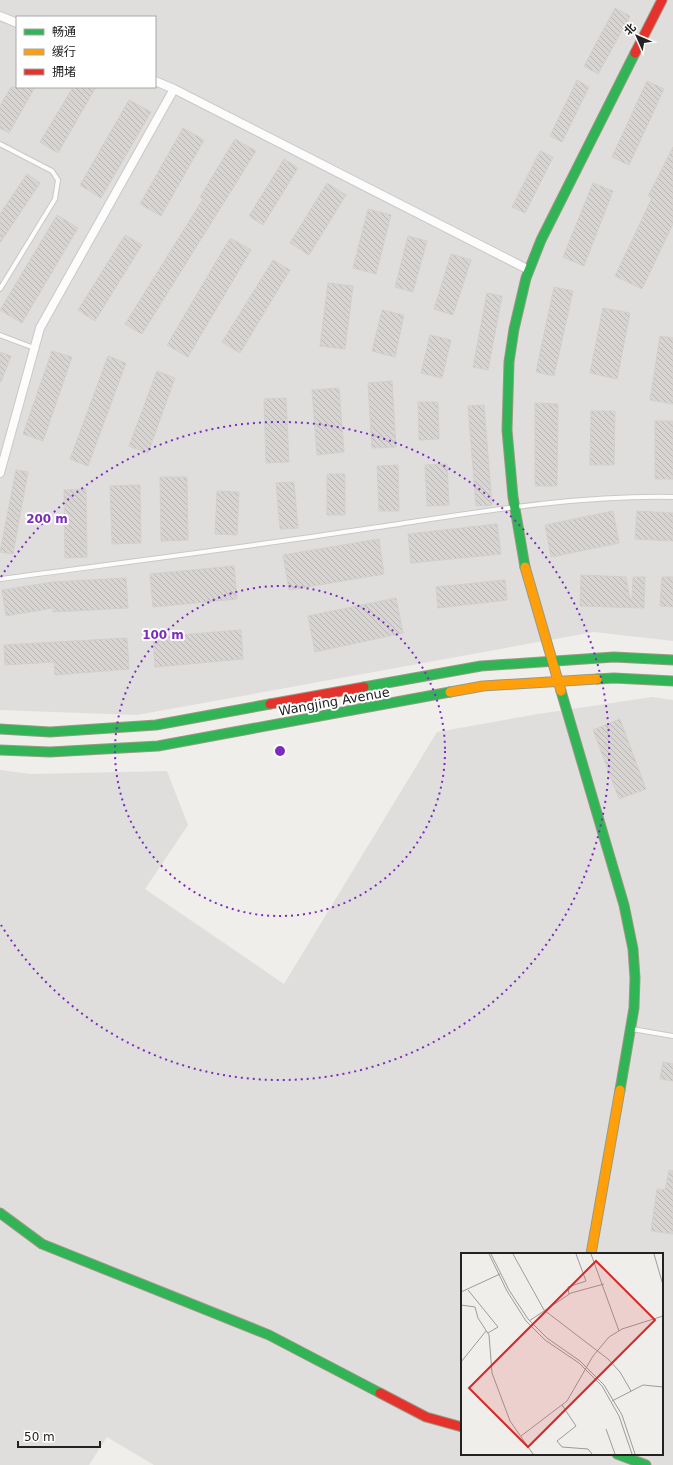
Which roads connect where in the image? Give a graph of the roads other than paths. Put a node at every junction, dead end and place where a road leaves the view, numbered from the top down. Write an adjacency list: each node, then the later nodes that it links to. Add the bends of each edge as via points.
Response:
1 (662, 0): 7 (main road, via 554,211)
2 (0, 16): 3 (street)
3 (16, 23)
4 (156, 81): 5 (street)
5 (174, 89): 7 (street); 10 (street, via 40,328)
6 (0, 144): 8 (lane, via 52,171 58,180 54,200)
7 (528, 270): 13 (main road, via 514,322 509,368 508,437)
8 (0, 289)
9 (0, 335): 10 (lane)
10 (34, 348): 11 (street)
11 (0, 473)
12 (673, 497): 13 (lane, via 629,496)
13 (514, 507): 14 (lane); 16 (main road, via 524,563)
14 (0, 579)
15 (673, 660): 16 (main road, Wangjing Avenue, via 614,657)
16 (553, 661): 18 (main road); 19 (main road, Wangjing Avenue, via 481,666 156,725 50,732)
17 (673, 681): 18 (main road, Wangjing Avenue, via 614,678)
18 (559, 682): 20 (main road, Wangjing Avenue, via 483,686 158,746 50,752); 21 (main road, via 629,923 636,977)
19 (0, 729)
20 (0, 750)
21 (631, 1029): 22 (lane); 24 (main road)
22 (673, 1036)
23 (0, 1213): 25 (main road, via 42,1244 269,1335 426,1417)
24 (591, 1253)
25 (461, 1427)
26 (620, 1455): 27 (main road)
27 (646, 1465)

